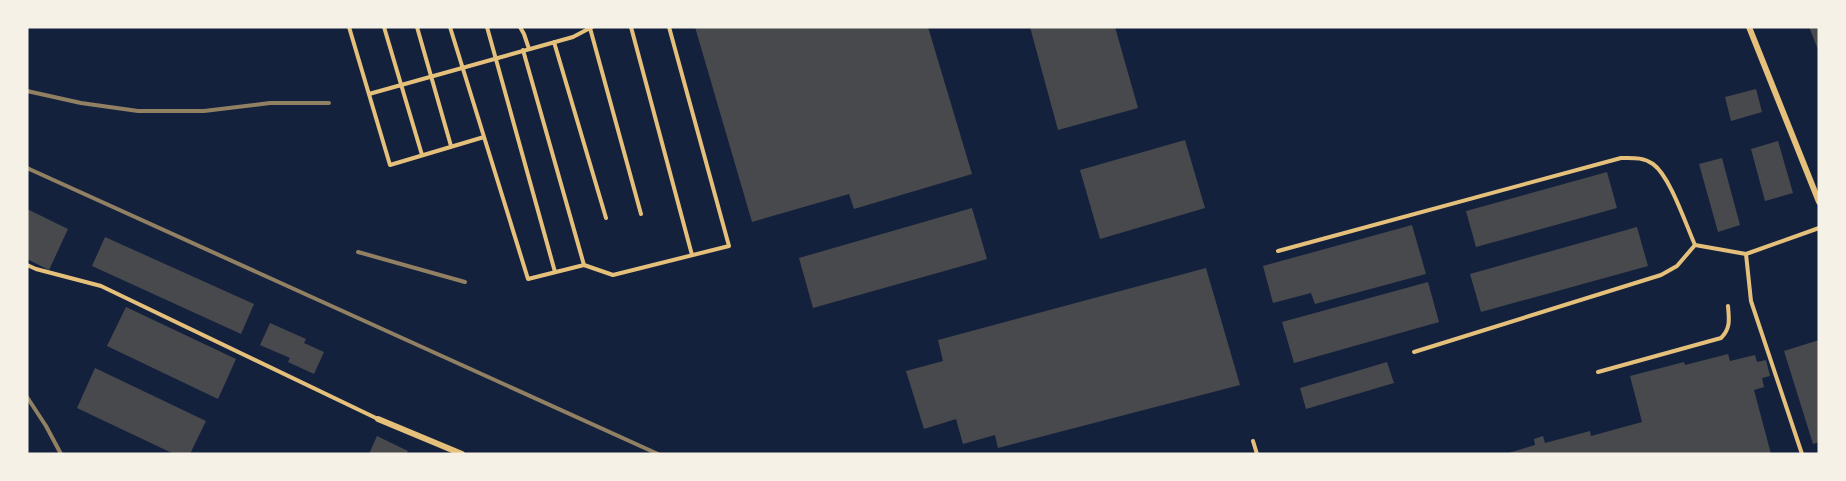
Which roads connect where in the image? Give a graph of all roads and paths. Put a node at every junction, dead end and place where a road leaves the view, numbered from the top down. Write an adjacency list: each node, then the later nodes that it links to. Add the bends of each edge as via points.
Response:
1 (349, 27): 18 (lane)
2 (384, 27): 17 (lane)
3 (417, 27): 16 (lane)
4 (450, 27): 15 (lane)
5 (486, 27): 14 (lane)
6 (520, 27): 12 (lane)
7 (591, 27): 11 (lane); 23 (lane)
8 (631, 27): 29 (lane)
9 (669, 27): 29 (lane, via 729,246)
10 (1749, 27): 22 (street)
11 (554, 42): 12 (lane); 24 (lane)
12 (529, 49): 13 (lane)
13 (523, 50): 14 (lane); 31 (lane)
14 (495, 58): 15 (lane); 32 (lane)
15 (463, 68): 16 (lane); 19 (lane)
16 (431, 77): 17 (lane); 20 (lane)
17 (400, 86): 18 (lane); 21 (lane)
18 (369, 94): 21 (lane, via 390,165)
19 (484, 137): 20 (lane); 32 (lane, via 528,279)
20 (451, 146): 21 (lane)
21 (422, 155)
22 (1819, 202)
23 (641, 214)
24 (606, 218)
25 (1819, 228): 28 (lane)
26 (1695, 245): 27 (lane, via 1669,185 1655,165 1639,158 1621,158); 28 (lane); 34 (lane, via 1677,266 1661,275)
27 (1278, 251)
28 (1746, 254): 40 (lane, via 1751,301)
29 (693, 255): 31 (lane, via 613,275)
30 (27, 265): 36 (lane, via 101,286)
31 (584, 265): 32 (lane)
32 (555, 272)
33 (1728, 306): 35 (lane, via 1729,324 1721,338)
34 (1414, 352)
35 (1598, 372)
36 (378, 419): 38 (street)
37 (1253, 441): 39 (lane)
38 (462, 454)
39 (1257, 454)
40 (1802, 454)

